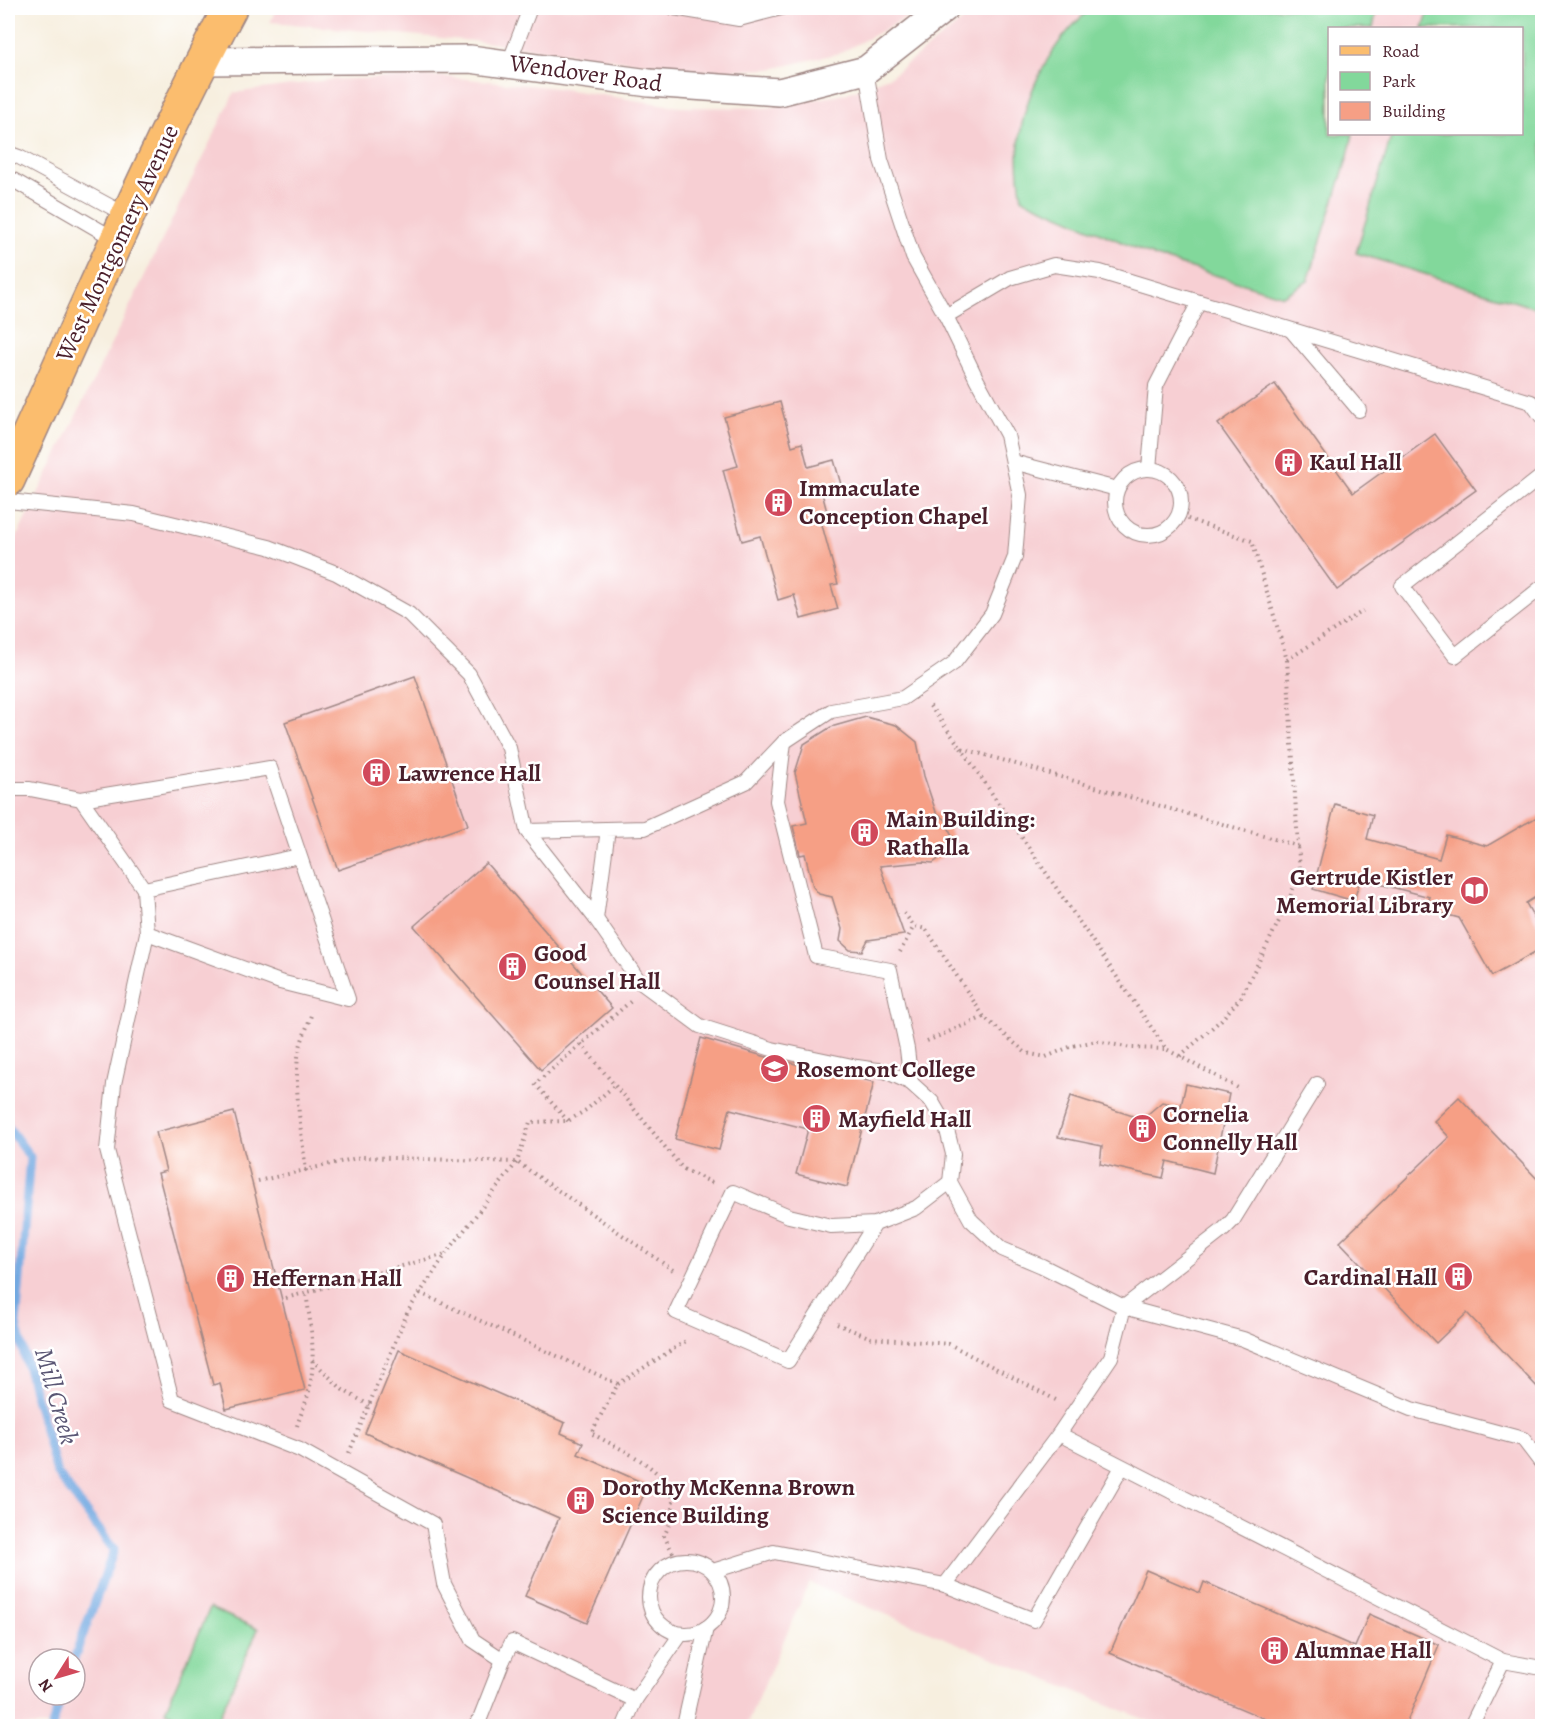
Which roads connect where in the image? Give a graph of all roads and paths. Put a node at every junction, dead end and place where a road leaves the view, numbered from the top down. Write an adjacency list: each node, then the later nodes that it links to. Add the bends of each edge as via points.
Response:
1 (230, 8): 6 (main road, West Montgomery Avenue)
2 (530, 8): 7 (lane)
3 (674, 8): 4 (lane, via 739,19)
4 (781, 8)
5 (945, 8): 8 (street, Wendover Road)
6 (202, 61): 7 (street, Wendover Road, via 470,59); 11 (main road, West Montgomery Avenue)
7 (509, 63): 8 (street, Wendover Road, via 650,83 780,92)
8 (866, 70): 13 (lane, via 881,160 913,257)
9 (8, 153): 11 (lane, via 69,183)
10 (8, 177): 11 (lane)
11 (123, 229): 20 (main road, West Montgomery Avenue)
12 (1199, 302): 13 (lane, via 1100,272 1054,266 1010,279); 14 (lane); 18 (lane, via 1156,387)
13 (946, 316): 17 (lane, via 1007,435)
14 (1291, 330): 15 (lane); 16 (lane, via 1531,402)
15 (1359, 410)
16 (1542, 417)
17 (1013, 462): 21 (lane); 27 (lane, via 1020,495 1015,557 992,614 954,663)
18 (1149, 469): 21 (lane, via 1136,471); 23 (lane, via 1172,479 1182,503)
19 (1542, 476): 24 (lane, via 1402,586 1455,656)
20 (8, 480)
21 (1117, 489): 23 (lane, via 1117,514 1135,533 1161,533)
22 (8, 501): 33 (lane, via 134,514 269,546 336,573 409,614 469,674 509,748)
23 (1179, 516): 26 (path, via 1252,541)
24 (1542, 588)
25 (1363, 611): 26 (path)
26 (1287, 660): 34 (path)
27 (917, 688): 28 (lane, via 903,698 831,711); 29 (path)
28 (784, 742): 32 (lane, via 746,783 645,828); 44 (lane, via 777,801 816,957 890,970)
29 (961, 747): 34 (path); 45 (path)
30 (8, 789): 31 (lane)
31 (81, 799): 35 (lane, via 270,768); 36 (lane)
32 (608, 829): 33 (lane); 38 (lane)
33 (527, 831): 38 (lane)
34 (1298, 846): 46 (path, via 1300,869 1288,903 1241,997)
35 (299, 856): 36 (lane); 41 (lane, via 348,999)
36 (144, 889): 39 (lane)
37 (904, 913): 42 (path, via 914,926 926,929)
38 (596, 919): 40 (lane, via 639,981)
39 (147, 933): 41 (lane, via 280,982); 71 (lane, via 114,1084 107,1149 172,1400)
40 (647, 986): 43 (path); 47 (lane, via 700,1026 772,1049 885,1071)
41 (319, 991): 53 (path, via 298,1065)
42 (984, 1017): 44 (path); 45 (path, via 1026,1053 1046,1057 1097,1041 1131,1048)
43 (581, 1044): 49 (path); 51 (path, via 535,1084)
44 (907, 1049): 47 (lane)
45 (1166, 1049): 46 (path)
46 (1180, 1056): 50 (path)
47 (911, 1083): 55 (lane, via 932,1102 946,1126 953,1154)
48 (1317, 1084): 63 (lane, via 1233,1220)
49 (615, 1085): 51 (path); 56 (path, via 683,1169)
50 (1238, 1088)
51 (568, 1121): 52 (path, via 530,1122)
52 (517, 1162): 53 (path, via 361,1157); 58 (path); 59 (path)
53 (306, 1171): 54 (path)
54 (258, 1181)
55 (950, 1182): 57 (lane, via 916,1208); 63 (lane, via 971,1220 1002,1249)
56 (733, 1192): 57 (lane, via 789,1216 831,1226); 59 (lane)
57 (875, 1224): 64 (lane)
58 (446, 1254): 60 (path); 61 (path)
59 (690, 1282): 65 (lane, via 676,1312)
60 (306, 1293): 62 (path); 66 (path)
61 (420, 1293): 67 (path); 68 (path, via 408,1311)
62 (286, 1298)
63 (1124, 1307): 69 (lane, via 1111,1357); 72 (lane, via 1243,1340 1411,1409 1523,1440)
64 (817, 1316): 65 (lane, via 788,1361); 69 (path, via 872,1338 949,1344)
65 (710, 1327): 67 (path)
66 (312, 1360): 68 (path, via 343,1390); 71 (path, via 308,1396)
67 (618, 1384): 75 (path, via 591,1433 654,1470 665,1481 672,1494 673,1509 664,1536)
68 (369, 1405): 74 (path)
69 (1075, 1410): 70 (lane)
70 (1059, 1434): 73 (lane); 77 (lane)
71 (289, 1446): 74 (lane)
72 (1542, 1464)
73 (1122, 1467): 77 (lane, via 1034,1620); 81 (lane)
74 (341, 1473): 80 (lane, via 432,1524 444,1584 473,1640)
75 (677, 1560): 76 (lane, via 702,1563); 79 (lane, via 655,1575 648,1599 658,1623)
76 (713, 1571): 77 (lane, via 774,1552); 78 (lane, via 720,1582 722,1608)
77 (945, 1585)
78 (706, 1628): 79 (lane, via 694,1634); 86 (lane)
79 (681, 1634): 83 (lane)
80 (503, 1660): 83 (lane, via 512,1642); 84 (lane)
81 (1503, 1661): 82 (lane); 87 (lane)
82 (1542, 1668)
83 (635, 1700): 85 (lane)
84 (477, 1726)
85 (624, 1726)
86 (684, 1726)
87 (1471, 1726)

